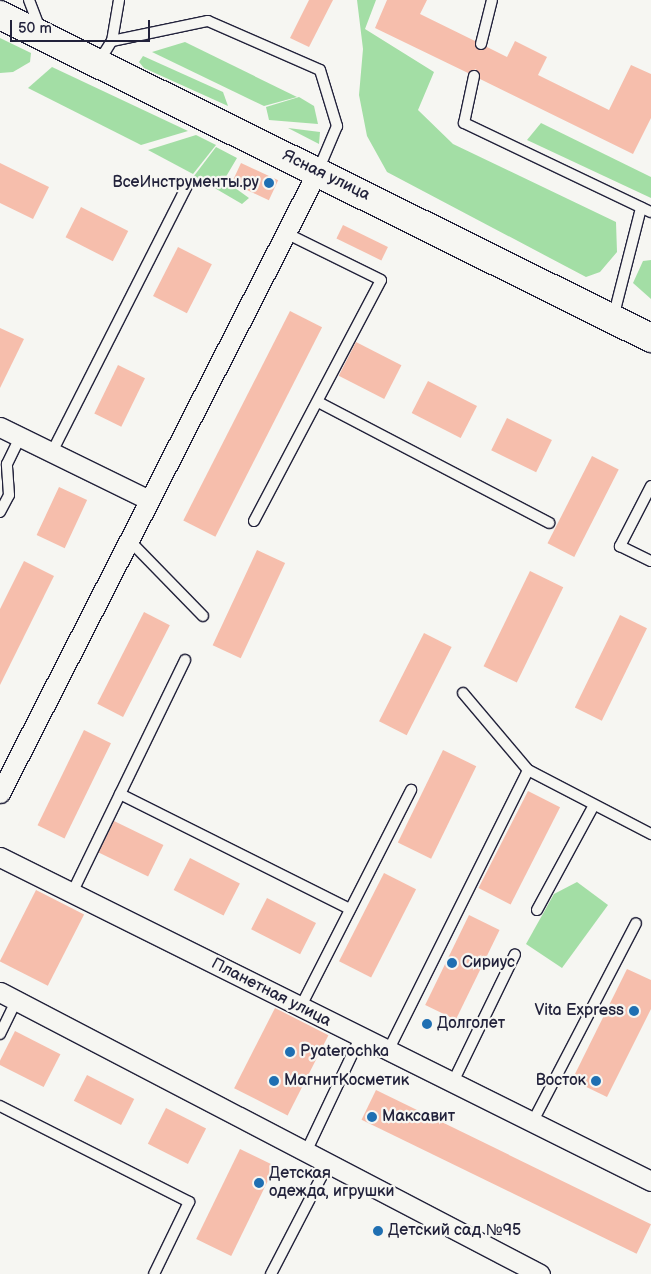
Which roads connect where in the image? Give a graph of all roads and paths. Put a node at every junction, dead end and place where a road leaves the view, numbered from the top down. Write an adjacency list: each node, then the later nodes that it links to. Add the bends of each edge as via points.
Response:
1 (29, 0): 5 (lane)
2 (119, 0): 6 (lane)
3 (492, 0): 7 (lane)
4 (0, 15): 5 (main road, Ясная улица)
5 (43, 37): 8 (main road, Ясная улица)
6 (112, 41): 8 (lane); 10 (lane, via 208,21 320,70 337,126)
7 (481, 44)
8 (97, 64): 10 (main road, Ясная улица)
9 (474, 76): 12 (lane, via 464,123)
10 (317, 172): 13 (street); 14 (main road, Ясная улица)
11 (187, 186): 19 (lane)
12 (646, 210): 14 (lane)
13 (284, 232): 16 (lane, via 380,280); 22 (street)
14 (612, 319): 15 (main road, Ясная улица)
15 (651, 338)
16 (318, 402): 24 (lane); 25 (lane)
17 (0, 427): 18 (street)
18 (20, 437): 19 (street); 20 (lane)
19 (52, 452): 22 (street)
20 (3, 466): 23 (lane, via 9,495)
21 (651, 486): 27 (lane, via 620,546)
22 (149, 500): 26 (street)
23 (0, 512)
24 (254, 521)
25 (549, 522)
26 (129, 540): 28 (lane); 33 (street)
27 (651, 562)
28 (203, 616)
29 (185, 660): 34 (lane)
30 (463, 692): 31 (lane)
31 (528, 770): 35 (lane); 47 (lane)
32 (411, 790): 39 (lane)
33 (0, 793)
34 (120, 794): 38 (lane); 39 (lane)
35 (594, 804): 36 (lane); 40 (lane)
36 (651, 834)
37 (0, 856): 38 (street, Планетная улица)
38 (72, 893): 44 (street, Планетная улица)
39 (350, 908): 44 (lane)
40 (536, 910)
41 (636, 923): 50 (lane)
42 (515, 954): 48 (lane)
43 (8, 996): 45 (lane); 51 (street)
44 (300, 1008): 46 (street, Планетная улица)
45 (0, 1034)
46 (360, 1038): 47 (street, Планетная улица); 51 (lane)
47 (387, 1053): 48 (street, Планетная улица)
48 (452, 1084): 50 (street, Планетная улица)
49 (0, 1106): 54 (lane, via 189,1202)
50 (532, 1123): 53 (street, Планетная улица)
51 (306, 1152): 52 (street)
52 (328, 1164): 55 (lane); 56 (street)
53 (651, 1181)
54 (154, 1274)
55 (271, 1274)
56 (540, 1274)

